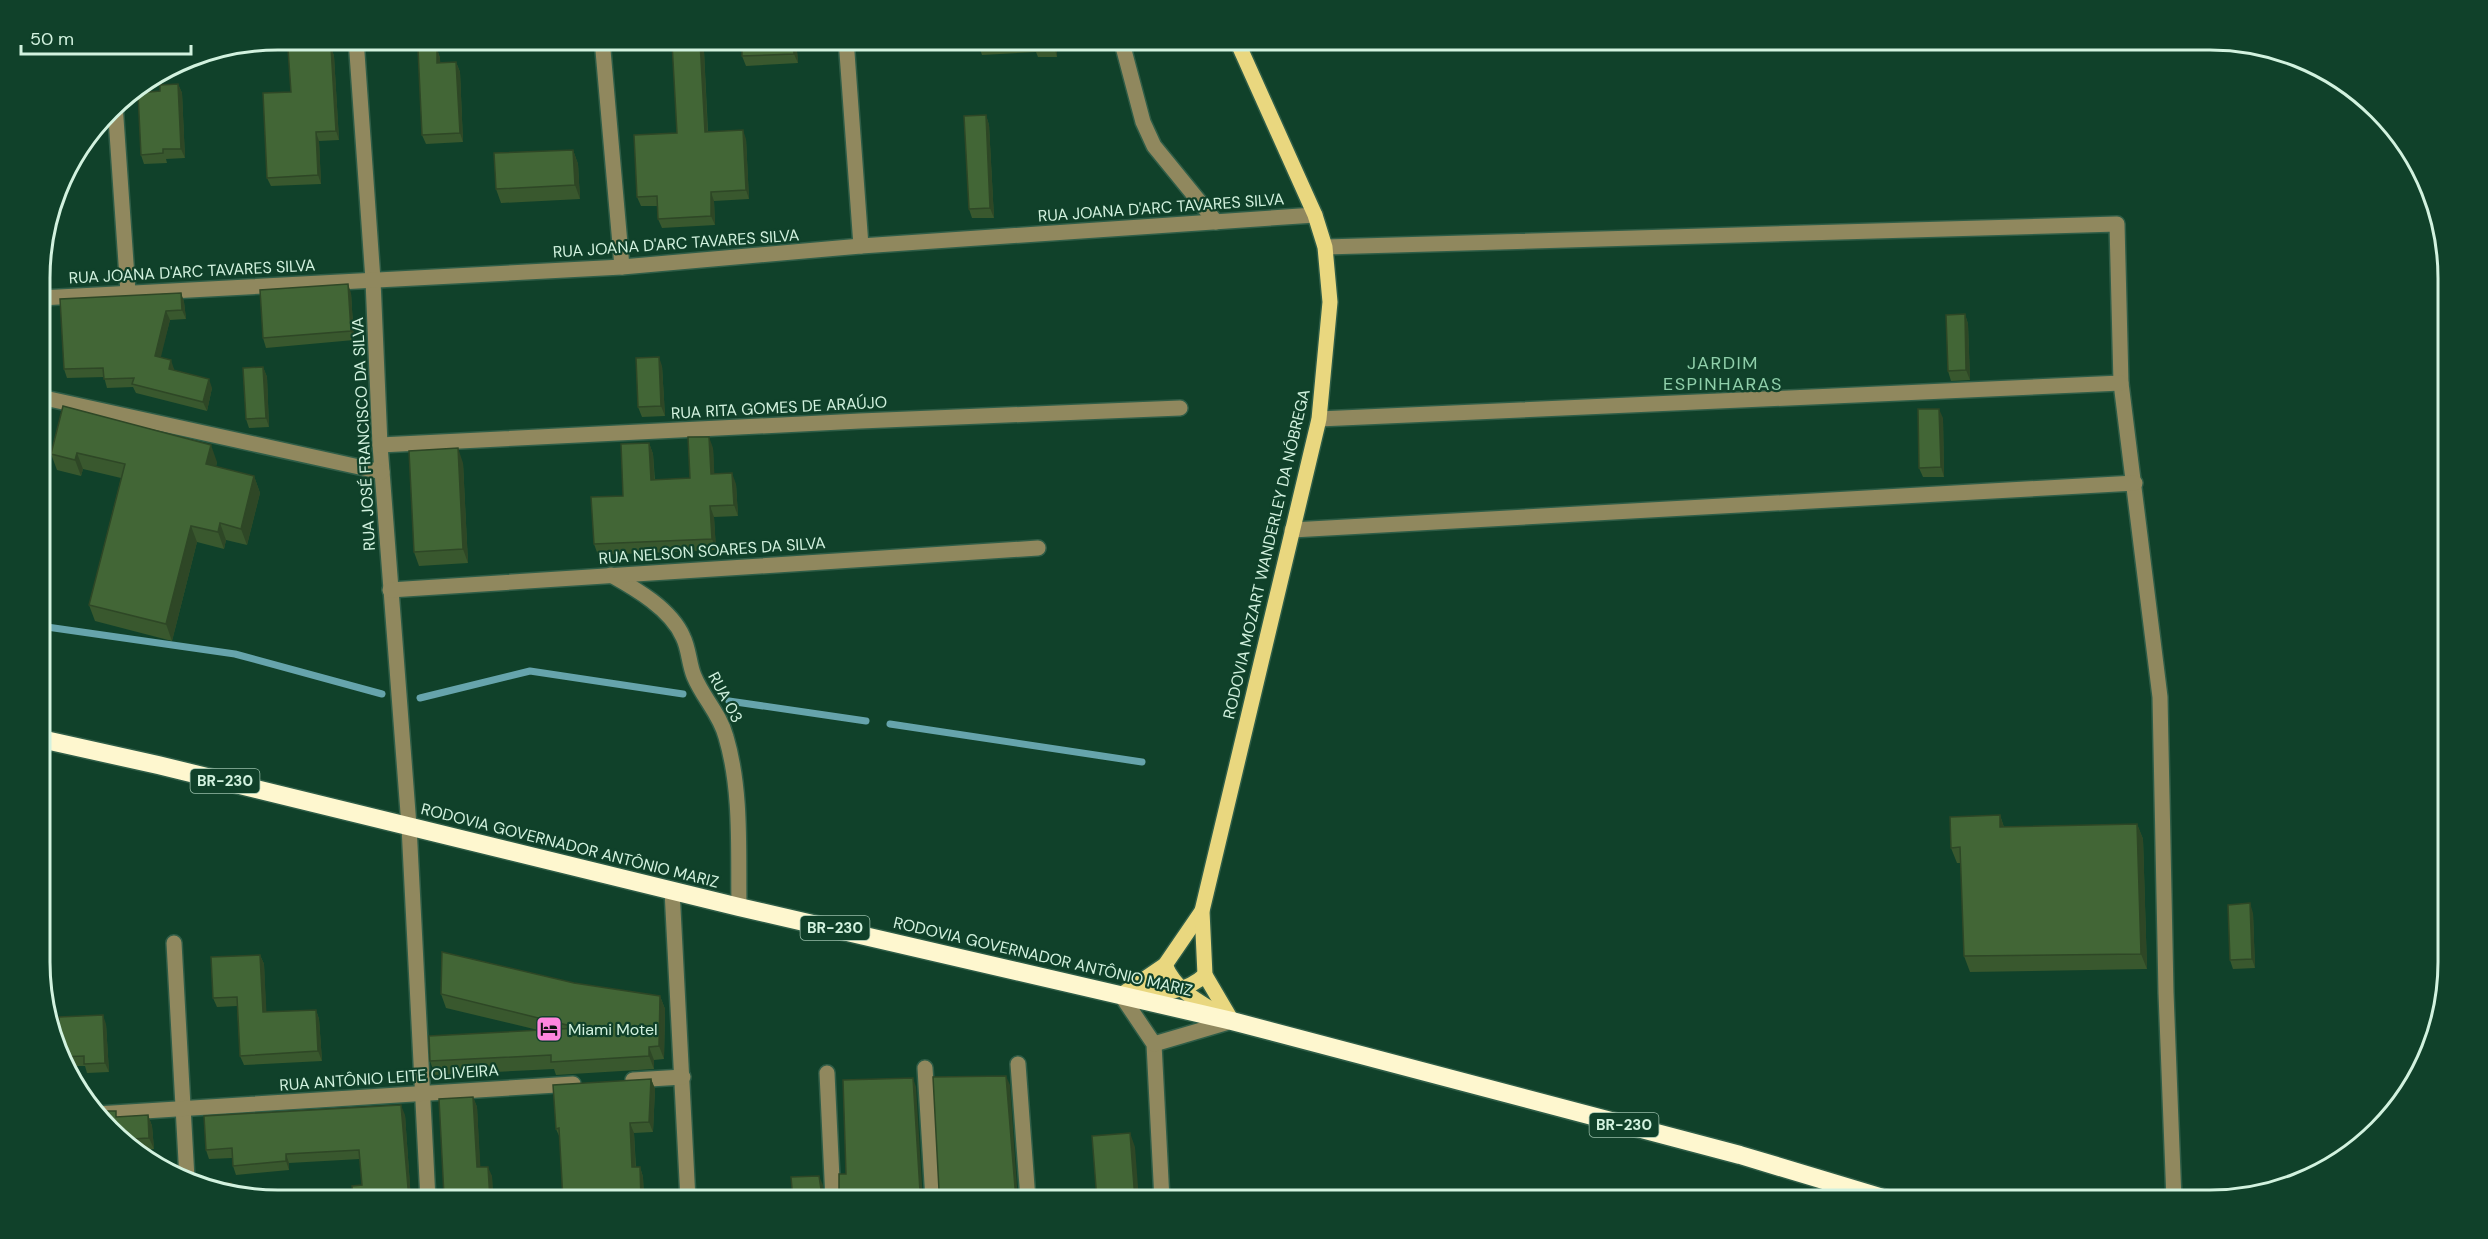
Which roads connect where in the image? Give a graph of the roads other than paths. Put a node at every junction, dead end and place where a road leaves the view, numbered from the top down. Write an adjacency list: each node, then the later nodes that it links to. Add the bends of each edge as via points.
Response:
1 (357, 50): 12 (street, RUA JOSÉ FRANCISCO DA SILVA)
2 (603, 50): 11 (street)
3 (847, 50): 9 (street)
4 (1123, 50): 8 (street, via 1143,122 1154,146)
5 (1241, 50): 7 (main road, RODOVIA MOZART WANDERLEY DA NÓBREGA)
6 (116, 116): 13 (street)
7 (1315, 215): 8 (street, RUA JOANA D'ARC TAVARES SILVA); 10 (main road, RODOVIA MOZART WANDERLEY DA NÓBREGA)
8 (1216, 222): 9 (street, RUA JOANA D'ARC TAVARES SILVA)
9 (861, 246): 11 (street, RUA JOANA D'ARC TAVARES SILVA)
10 (1325, 247): 15 (street, via 2117,224); 18 (main road, RODOVIA MOZART WANDERLEY DA NÓBREGA, via 1330,302)
11 (622, 267): 12 (street, RUA JOANA D'ARC TAVARES SILVA)
12 (373, 280): 13 (street, RUA JOANA D'ARC TAVARES SILVA); 19 (street, RUA JOSÉ FRANCISCO DA SILVA)
13 (128, 292): 14 (street, RUA JOANA D'ARC TAVARES SILVA)
14 (50, 297)
15 (2121, 383): 18 (street); 21 (street)
16 (50, 399): 20 (street)
17 (1180, 408): 19 (street, RUA RITA GOMES DE ARAÚJO)
18 (1319, 418): 22 (main road, RODOVIA MOZART WANDERLEY DA NÓBREGA)
19 (380, 445): 20 (street, RUA JOSÉ FRANCISCO DA SILVA)
20 (382, 472): 25 (street, RUA JOSÉ FRANCISCO DA SILVA)
21 (2135, 483): 22 (street); 55 (street, via 2160,697)
22 (1292, 530): 30 (main road, RODOVIA MOZART WANDERLEY DA NÓBREGA)
23 (1038, 548): 24 (street, RUA NELSON SOARES DA SILVA)
24 (611, 575): 25 (street, RUA NELSON SOARES DA SILVA); 29 (street, RUA 03, via 637,590 678,626 694,676 726,736 736,797)
25 (390, 590): 27 (street, RUA JOSÉ FRANCISCO DA SILVA)
26 (50, 741): 27 (highway, RODOVIA GOVERNADOR ANTÔNIO MARIZ / BR-230)
27 (409, 826): 28 (highway, RODOVIA GOVERNADOR ANTÔNIO MARIZ / BR-230); 44 (street, RUA JOSÉ FRANCISCO DA SILVA)
28 (672, 890): 29 (highway, RODOVIA GOVERNADOR ANTÔNIO MARIZ / BR-230); 41 (street)
29 (739, 907): 35 (highway, RODOVIA GOVERNADOR ANTÔNIO MARIZ / BR-230)
30 (1202, 912): 32 (main road, RODOVIA MOZART WANDERLEY DA NÓBREGA); 33 (main road, RODOVIA MOZART WANDERLEY DA NÓBREGA)
31 (174, 943): 45 (street)
32 (1165, 965): 34 (main road, via 1170,978); 35 (main road, RODOVIA MOZART WANDERLEY DA NÓBREGA)
33 (1205, 975): 34 (main road); 36 (main road, RODOVIA MOZART WANDERLEY DA NÓBREGA)
34 (1181, 989): 35 (main road); 36 (main road)
35 (1121, 995): 36 (highway, RODOVIA GOVERNADOR ANTÔNIO MARIZ / BR-230); 37 (street)
36 (1232, 1021): 37 (street); 54 (highway, RODOVIA GOVERNADOR ANTÔNIO MARIZ / BR-230, via 1740,1155)
37 (1154, 1044): 53 (street)
38 (1018, 1064): 52 (street)
39 (925, 1068): 51 (street)
40 (827, 1072): 50 (street)
41 (683, 1077): 42 (street); 49 (street)
42 (623, 1081)
43 (588, 1083): 44 (street, RUA ANTÔNIO LEITE OLIVEIRA)
44 (421, 1093): 45 (street, RUA ANTÔNIO LEITE OLIVEIRA); 48 (street, RUA JOSÉ FRANCISCO DA SILVA)
45 (182, 1108): 46 (street, RUA ANTÔNIO LEITE OLIVEIRA); 47 (street)
46 (107, 1113)
47 (186, 1170)
48 (427, 1190)
49 (688, 1190)
50 (833, 1190)
51 (932, 1190)
52 (1027, 1190)
53 (1161, 1190)
54 (1857, 1190)
55 (2174, 1190)

